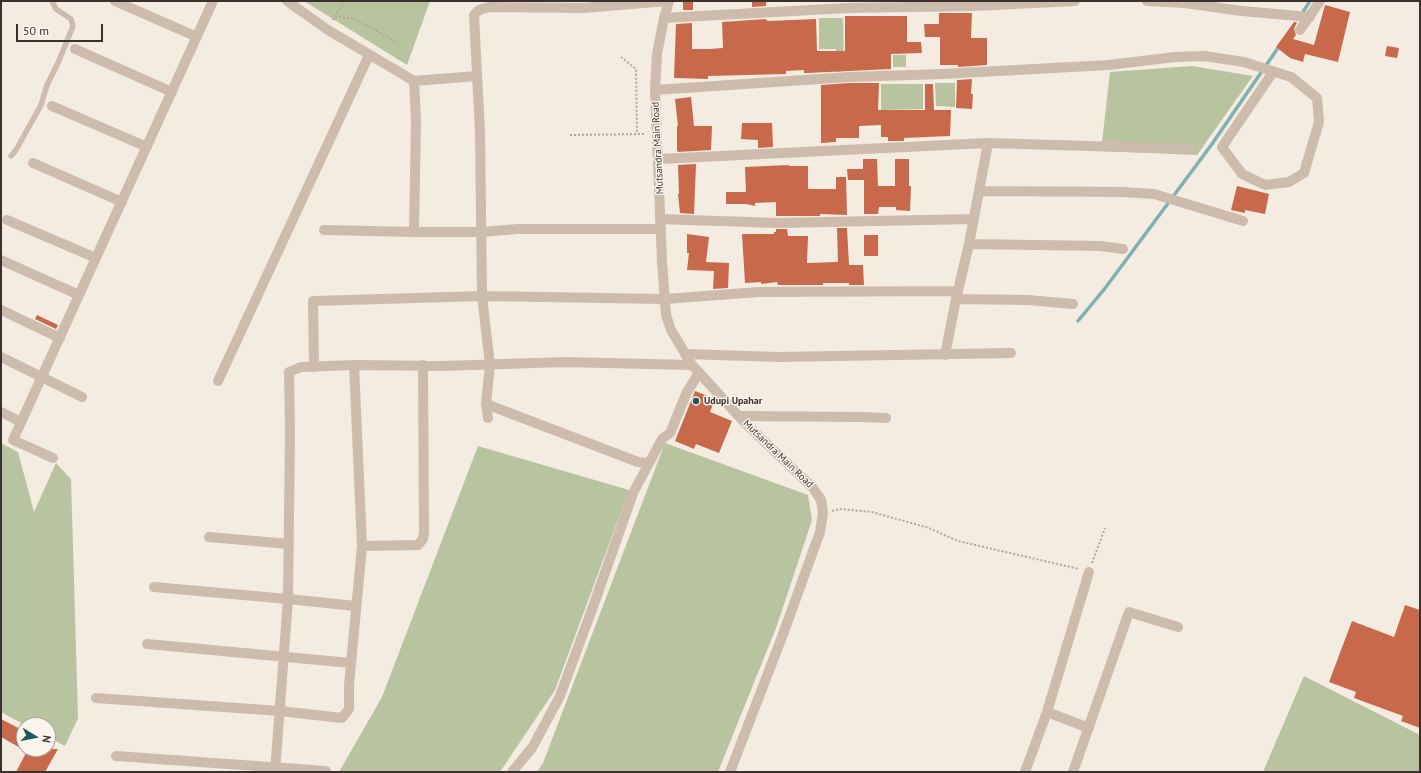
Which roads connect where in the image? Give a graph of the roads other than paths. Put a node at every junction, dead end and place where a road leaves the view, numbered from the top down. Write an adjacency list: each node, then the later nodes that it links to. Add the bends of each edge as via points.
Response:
1 (52, 1): 26 (lane, via 56,9 71,19 73,26 47,85 41,106)
2 (115, 1): 14 (street)
3 (213, 1): 14 (street)
4 (287, 1): 16 (street)
5 (668, 1): 10 (street); 12 (street, Mutsandra Main Road)
6 (1075, 1): 9 (street)
7 (1148, 1): 11 (street, via 1185,2 1242,11)
8 (1320, 1): 11 (street)
9 (1014, 2): 12 (street)
10 (583, 4): 18 (street, via 489,7 479,10 474,15)
11 (1310, 17): 13 (street)
12 (664, 18): 20 (street, Mutsandra Main Road, via 657,54)
13 (1300, 30)
14 (197, 37): 21 (street)
15 (75, 49): 21 (street)
16 (369, 55): 19 (street); 60 (street)
17 (1273, 72): 17 (street, via 1291,77 1317,98 1319,122 1304,173 1289,182 1265,185 1242,174 1222,147); 20 (street, via 1244,62 1204,56 1101,65 848,77)
18 (477, 76): 19 (street); 38 (street)
19 (414, 81): 37 (street)
20 (655, 90): 27 (street, Mutsandra Main Road)
21 (172, 92): 24 (street)
22 (52, 106): 24 (street)
23 (988, 143): 25 (street); 27 (street); 29 (street)
24 (146, 147): 30 (street)
25 (1191, 148)
26 (11, 156)
27 (659, 159): 31 (street, Mutsandra Main Road)
28 (33, 163): 30 (street)
29 (980, 191): 32 (street); 34 (street, via 1154,194)
30 (122, 202): 41 (street)
31 (660, 219): 32 (street, via 777,223); 35 (street, Mutsandra Main Road)
32 (974, 219): 39 (street)
33 (7, 220): 41 (street)
34 (1242, 221)
35 (661, 229): 38 (street, via 518,229); 46 (street, Mutsandra Main Road)
36 (324, 230): 37 (street)
37 (414, 232): 38 (street)
38 (482, 232): 45 (street)
39 (969, 244): 40 (street, via 1100,246); 44 (street)
40 (1123, 249)
41 (96, 258): 43 (street)
42 (1, 260): 43 (street)
43 (79, 295): 49 (street)
44 (957, 295): 46 (street, via 759,292); 47 (street); 52 (street)
45 (482, 296): 46 (street); 56 (street); 57 (street, via 313,301)
46 (665, 299): 51 (street, Mutsandra Main Road, via 666,315 671,330)
47 (1072, 304)
48 (1, 310): 49 (street)
49 (60, 338): 59 (street)
50 (1011, 353): 52 (street)
51 (685, 354): 52 (street, via 779,357); 58 (street, Mutsandra Main Road)
52 (945, 355)
53 (1, 357): 59 (street)
54 (354, 365): 55 (street); 57 (street); 72 (street)
55 (423, 365): 56 (street); 72 (street, via 423,539 418,545)
56 (490, 365): 58 (street, via 564,362); 62 (street)
57 (314, 367): 71 (street, via 301,367 289,372)
58 (696, 369): 64 (street, Mutsandra Main Road); 69 (street, via 670,433 662,439)
59 (42, 377): 61 (street); 67 (street)
60 (218, 381)
61 (82, 397)
62 (486, 404): 65 (street); 69 (street, via 638,462)
63 (1, 412): 67 (street)
64 (738, 416): 66 (street); 89 (street, Mutsandra Main Road, via 813,488 821,500 823,513 820,532)
65 (488, 418)
66 (886, 418)
67 (21, 422): 68 (street, via 13,440)
68 (53, 458)
69 (649, 463): 88 (street, via 633,493 560,696 532,748)
70 (209, 537): 71 (street)
71 (289, 544): 75 (street)
72 (362, 546): 76 (street)
73 (1089, 572): 83 (street)
74 (154, 587): 75 (street)
75 (288, 599): 76 (street); 79 (street)
76 (356, 606): 80 (street)
77 (1178, 627): 84 (street, via 1129,612)
78 (147, 644): 79 (street)
79 (283, 656): 80 (street); 82 (street)
80 (351, 663): 82 (street, via 349,709 342,718)
81 (96, 698): 82 (street)
82 (280, 711): 86 (street)
83 (1047, 712): 84 (street); 90 (street)
84 (1089, 728): 91 (street)
85 (116, 756): 86 (street)
86 (275, 770): 87 (street)
87 (326, 771)
88 (512, 772)
89 (730, 772)
90 (1025, 772)
91 (1072, 772)

